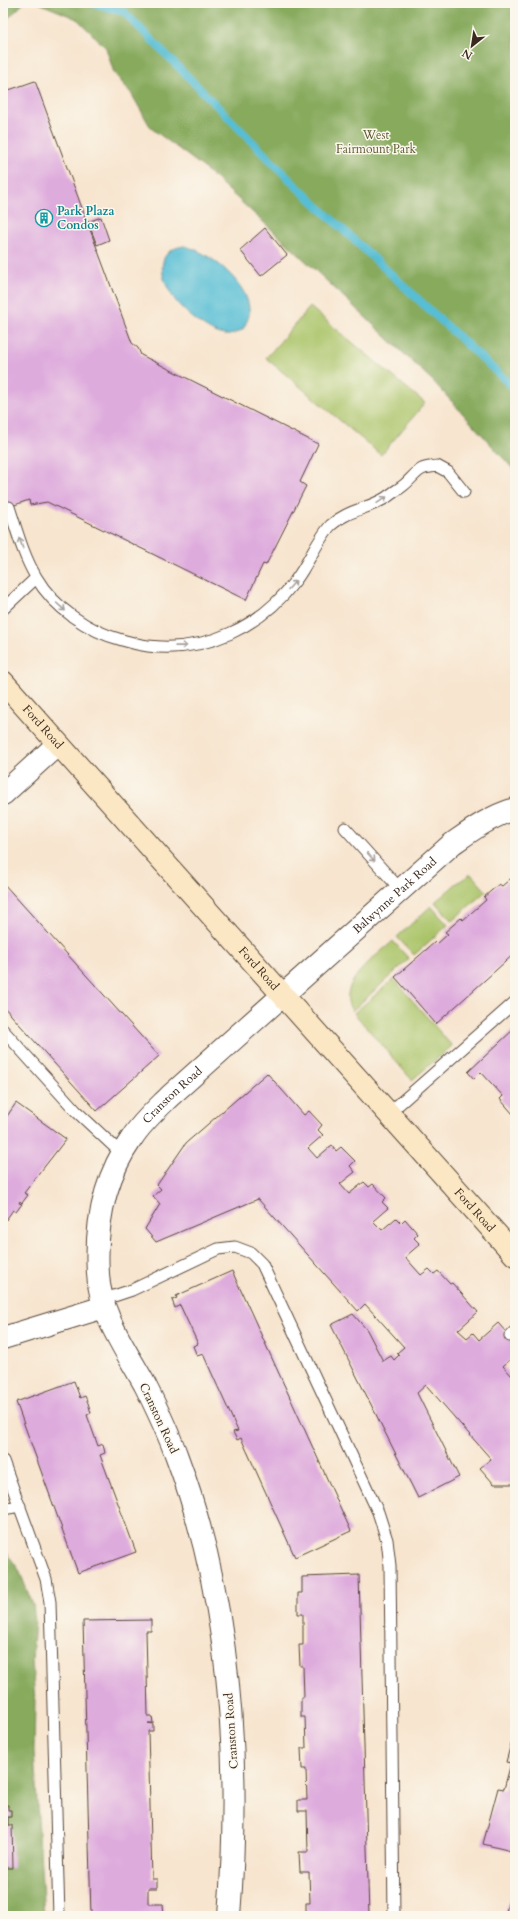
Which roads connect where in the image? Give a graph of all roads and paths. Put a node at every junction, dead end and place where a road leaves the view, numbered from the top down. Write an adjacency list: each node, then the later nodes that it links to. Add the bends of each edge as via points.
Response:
1 (464, 492): 3 (lane, one-way to 1, via 63,609 83,623 111,637 148,646 187,647 216,640 246,626 273,606 295,581 330,526 346,514 375,505 422,469 437,466 448,472)
2 (9, 507): 3 (lane, one-way to 2, via 22,549)
3 (36, 578): 4 (lane)
4 (3, 608)
5 (3, 682): 6 (main road, Ford Road)
6 (58, 744): 7 (street); 11 (main road, Ford Road)
7 (3, 794)
8 (515, 809): 10 (street, Balwynne Park Road, via 482,824 452,844)
9 (345, 828): 10 (lane, one-way to 10)
10 (400, 889): 11 (street, Balwynne Park Road)
11 (283, 996): 14 (main road, Ford Road); 15 (street, Cranston Road, via 170,1096 133,1136)
12 (515, 1002): 14 (lane)
13 (3, 1030): 15 (lane, via 76,1111)
14 (389, 1113): 16 (main road, Ford Road)
15 (122, 1154): 17 (street, Cranston Road, via 111,1176 99,1223 98,1276)
16 (515, 1255)
17 (103, 1304): 18 (street); 23 (street, Cranston Road, via 164,1422 195,1511 208,1566 228,1682 232,1731 234,1834); 24 (lane, via 218,1249 235,1247 251,1253 262,1264 378,1512 387,1540 390,1566)
18 (3, 1338)
19 (3, 1461): 20 (lane)
20 (20, 1506): 21 (lane); 22 (lane, via 46,1579 50,1602)
21 (3, 1509)
22 (59, 1916)
23 (229, 1916)
24 (394, 1916)

